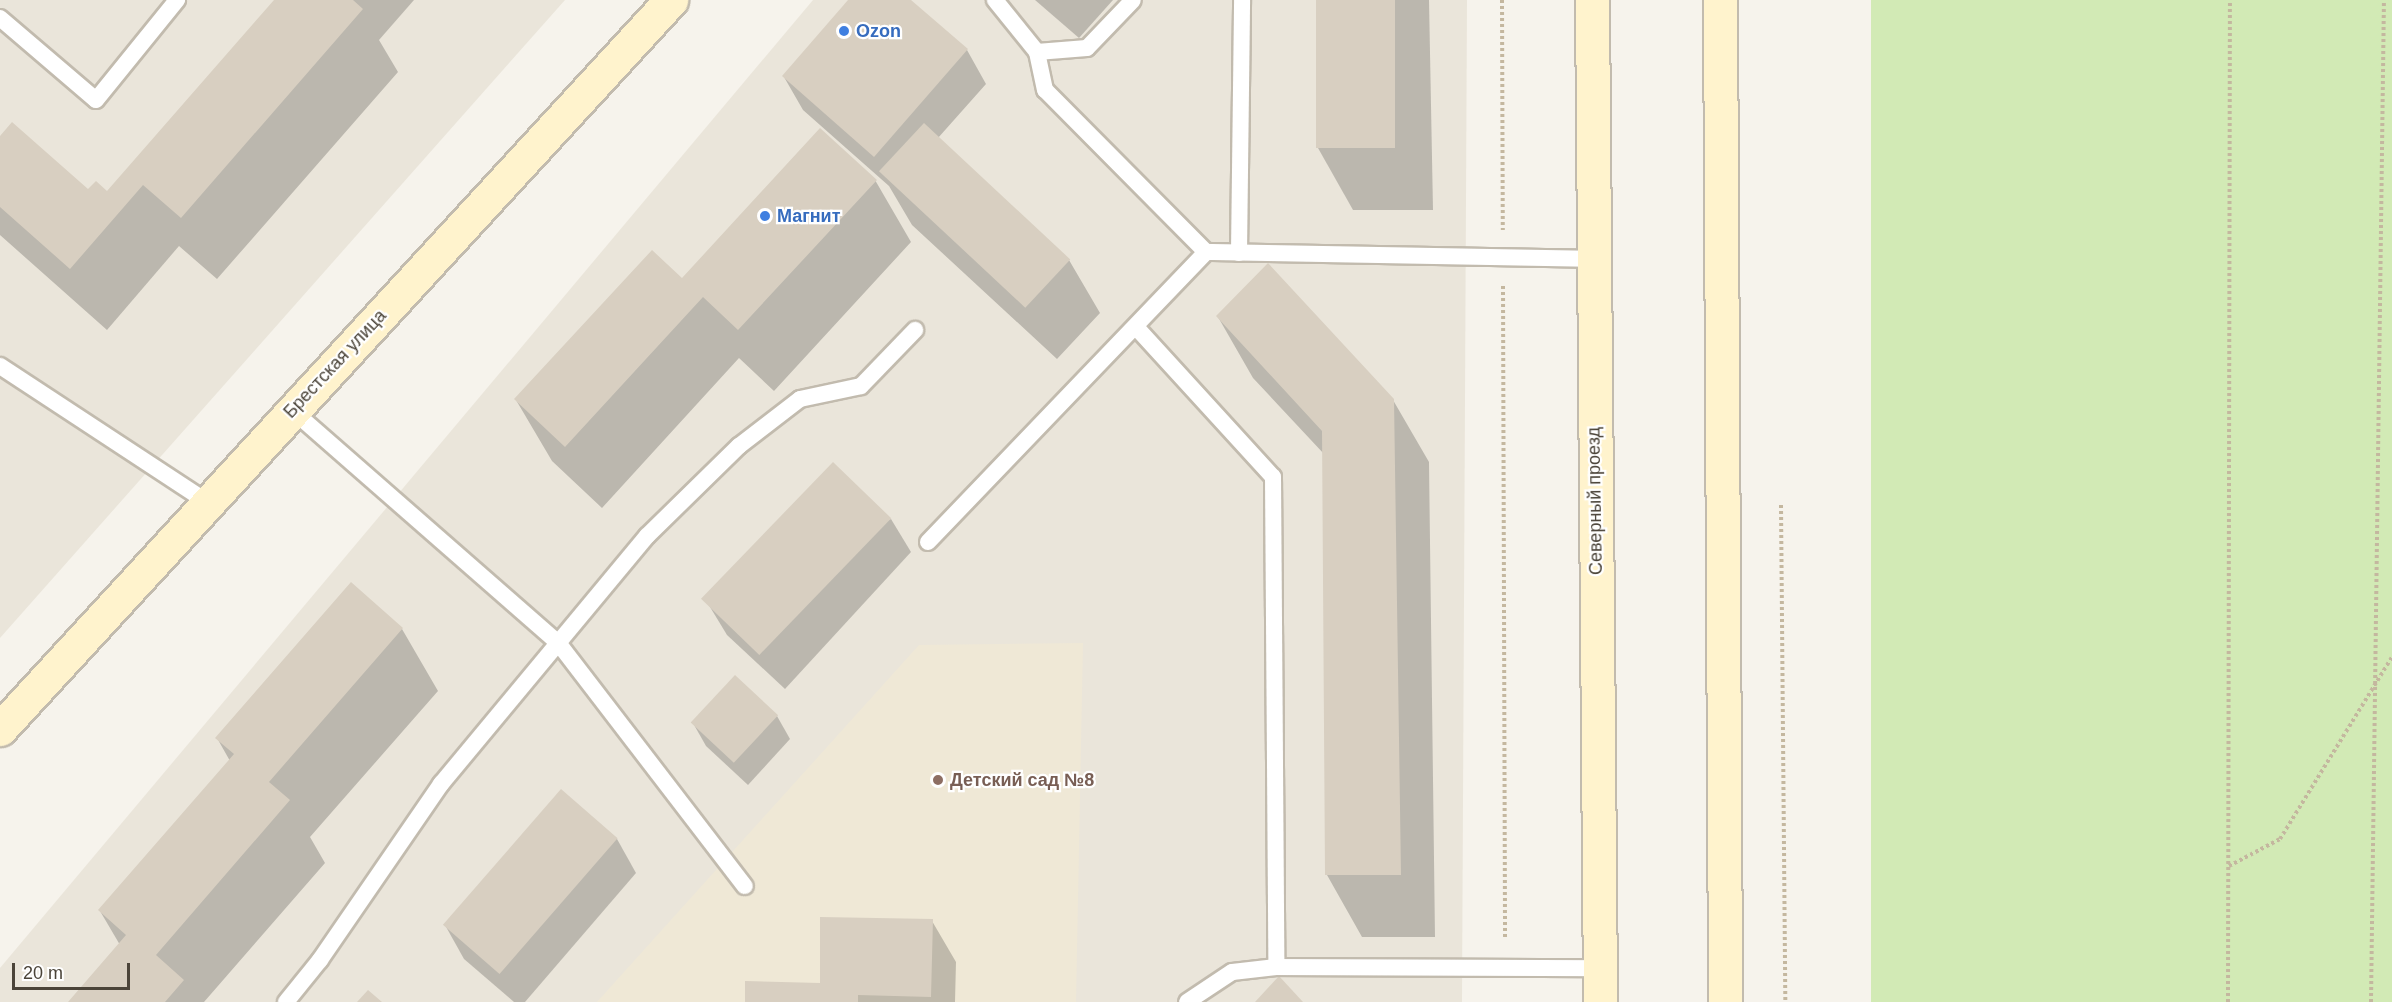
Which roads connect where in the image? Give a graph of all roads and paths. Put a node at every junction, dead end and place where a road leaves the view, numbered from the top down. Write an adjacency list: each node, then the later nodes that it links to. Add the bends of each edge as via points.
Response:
1 (177, 0): 11 (lane, via 96,100)
2 (671, 0): 20 (main road, Брестская улица)
3 (995, 0): 12 (lane)
4 (1133, 0): 12 (lane, via 1087,48)
5 (1242, 0): 14 (lane)
6 (1502, 0): 15 (path)
7 (1592, 0): 16 (main road, Северный проезд)
8 (1720, 0): 36 (main road)
9 (2230, 0): 28 (path)
10 (2384, 0): 26 (path)
11 (0, 18)
12 (1037, 52): 13 (lane, via 1045,90)
13 (1206, 252): 14 (lane); 17 (lane)
14 (1239, 253): 15 (lane)
15 (1503, 258): 16 (lane); 31 (path)
16 (1593, 259): 32 (main road, Северный проезд)
17 (1136, 327): 23 (lane); 30 (lane, via 1273,477)
18 (915, 330): 24 (lane, via 861,386 800,399 739,446 647,536)
19 (0, 366): 21 (lane)
20 (292, 410): 21 (main road, Брестская улица); 24 (lane)
21 (207, 502): 27 (main road, Брестская улица)
22 (1781, 505): 37 (path)
23 (928, 542)
24 (559, 644): 29 (lane); 33 (lane, via 441,784 320,960)
25 (2392, 657): 26 (path)
26 (2373, 687): 28 (path, via 2280,839); 39 (path)
27 (0, 729)
28 (2229, 866): 38 (path)
29 (745, 886)
30 (1276, 967): 31 (lane); 34 (lane, via 1232,972)
31 (1505, 967): 32 (lane)
32 (1600, 968): 35 (main road, Северный проезд)
33 (286, 1002)
34 (1187, 1002)
35 (1600, 1002)
36 (1725, 1002)
37 (1785, 1002)
38 (2228, 1002)
39 (2371, 1002)

